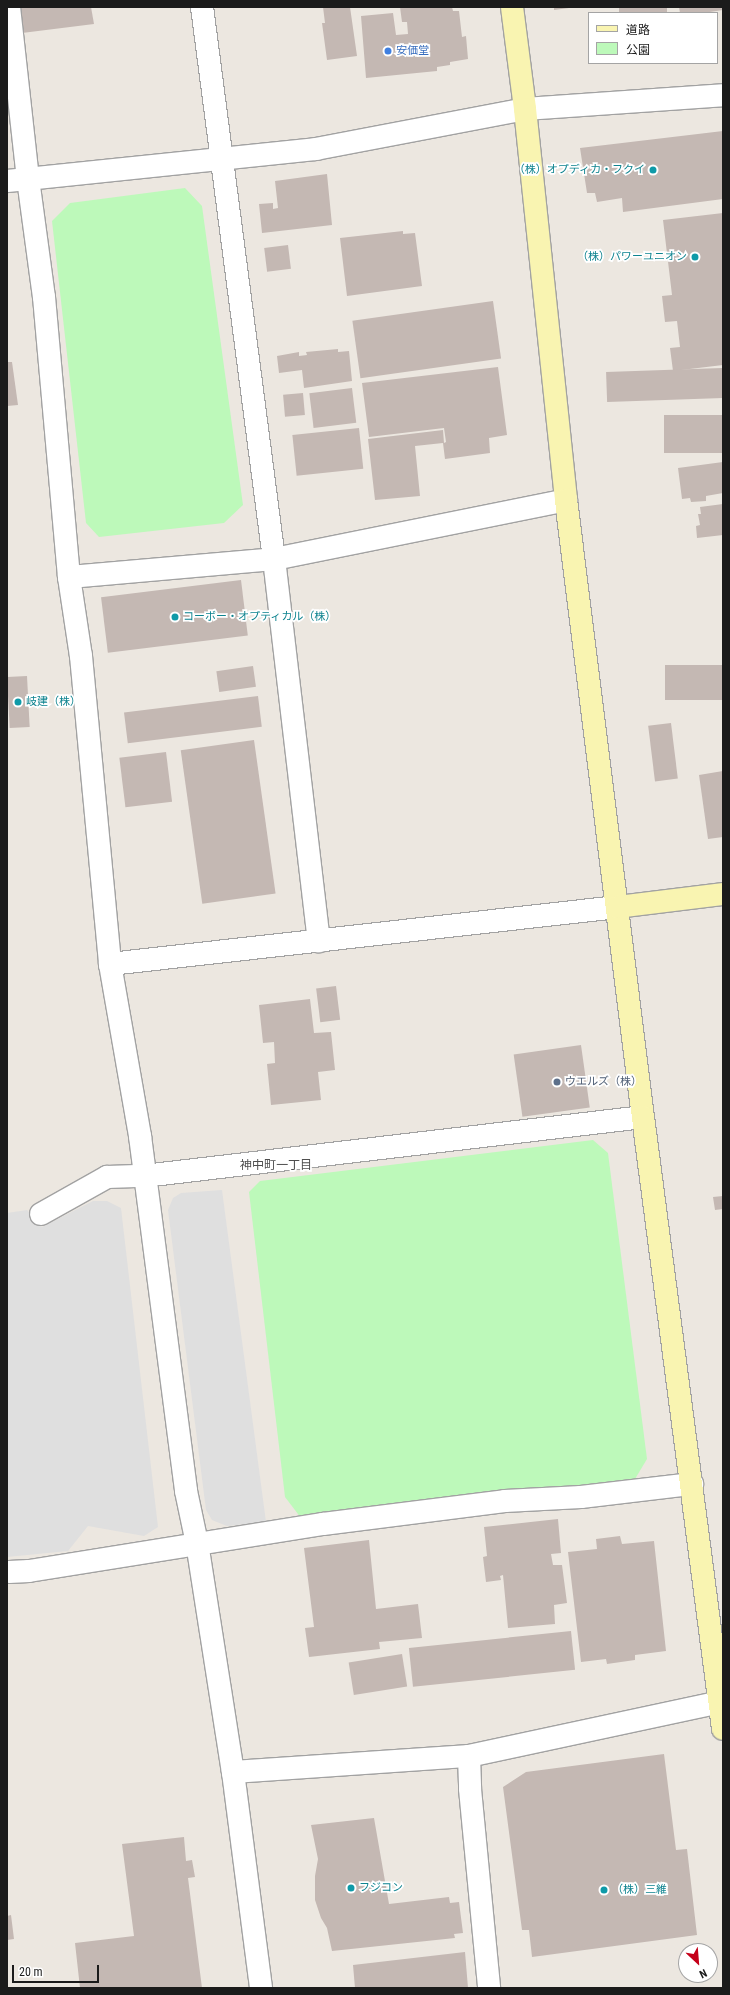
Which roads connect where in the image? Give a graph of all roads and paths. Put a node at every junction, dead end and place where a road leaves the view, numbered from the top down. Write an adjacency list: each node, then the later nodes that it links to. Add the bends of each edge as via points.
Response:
1 (9, 7): 7 (street)
2 (202, 7): 6 (street)
3 (512, 7): 5 (street)
4 (723, 95): 5 (street)
5 (526, 109): 6 (street, via 316,149); 8 (street)
6 (221, 159): 7 (street); 9 (street)
7 (18, 180): 10 (street, via 44,297)
8 (566, 500): 9 (street); 12 (street)
9 (274, 559): 10 (street); 13 (street)
10 (69, 577): 14 (street, via 81,656)
11 (723, 894): 12 (street)
12 (617, 907): 13 (street); 15 (street)
13 (319, 941): 14 (street)
14 (110, 964): 16 (street, via 140,1136)
15 (642, 1117): 16 (street); 18 (street)
16 (144, 1176): 17 (street, via 107,1177); 19 (street, via 185,1483)
17 (41, 1214)
18 (692, 1484): 19 (street, via 581,1497 505,1501); 21 (street)
19 (197, 1543): 20 (street, via 29,1571); 24 (street)
20 (9, 1572)
21 (721, 1701): 22 (street); 23 (street)
22 (723, 1729)
23 (469, 1756): 24 (street); 26 (street)
24 (233, 1772): 25 (street)
25 (261, 1988)
26 (489, 1988)

